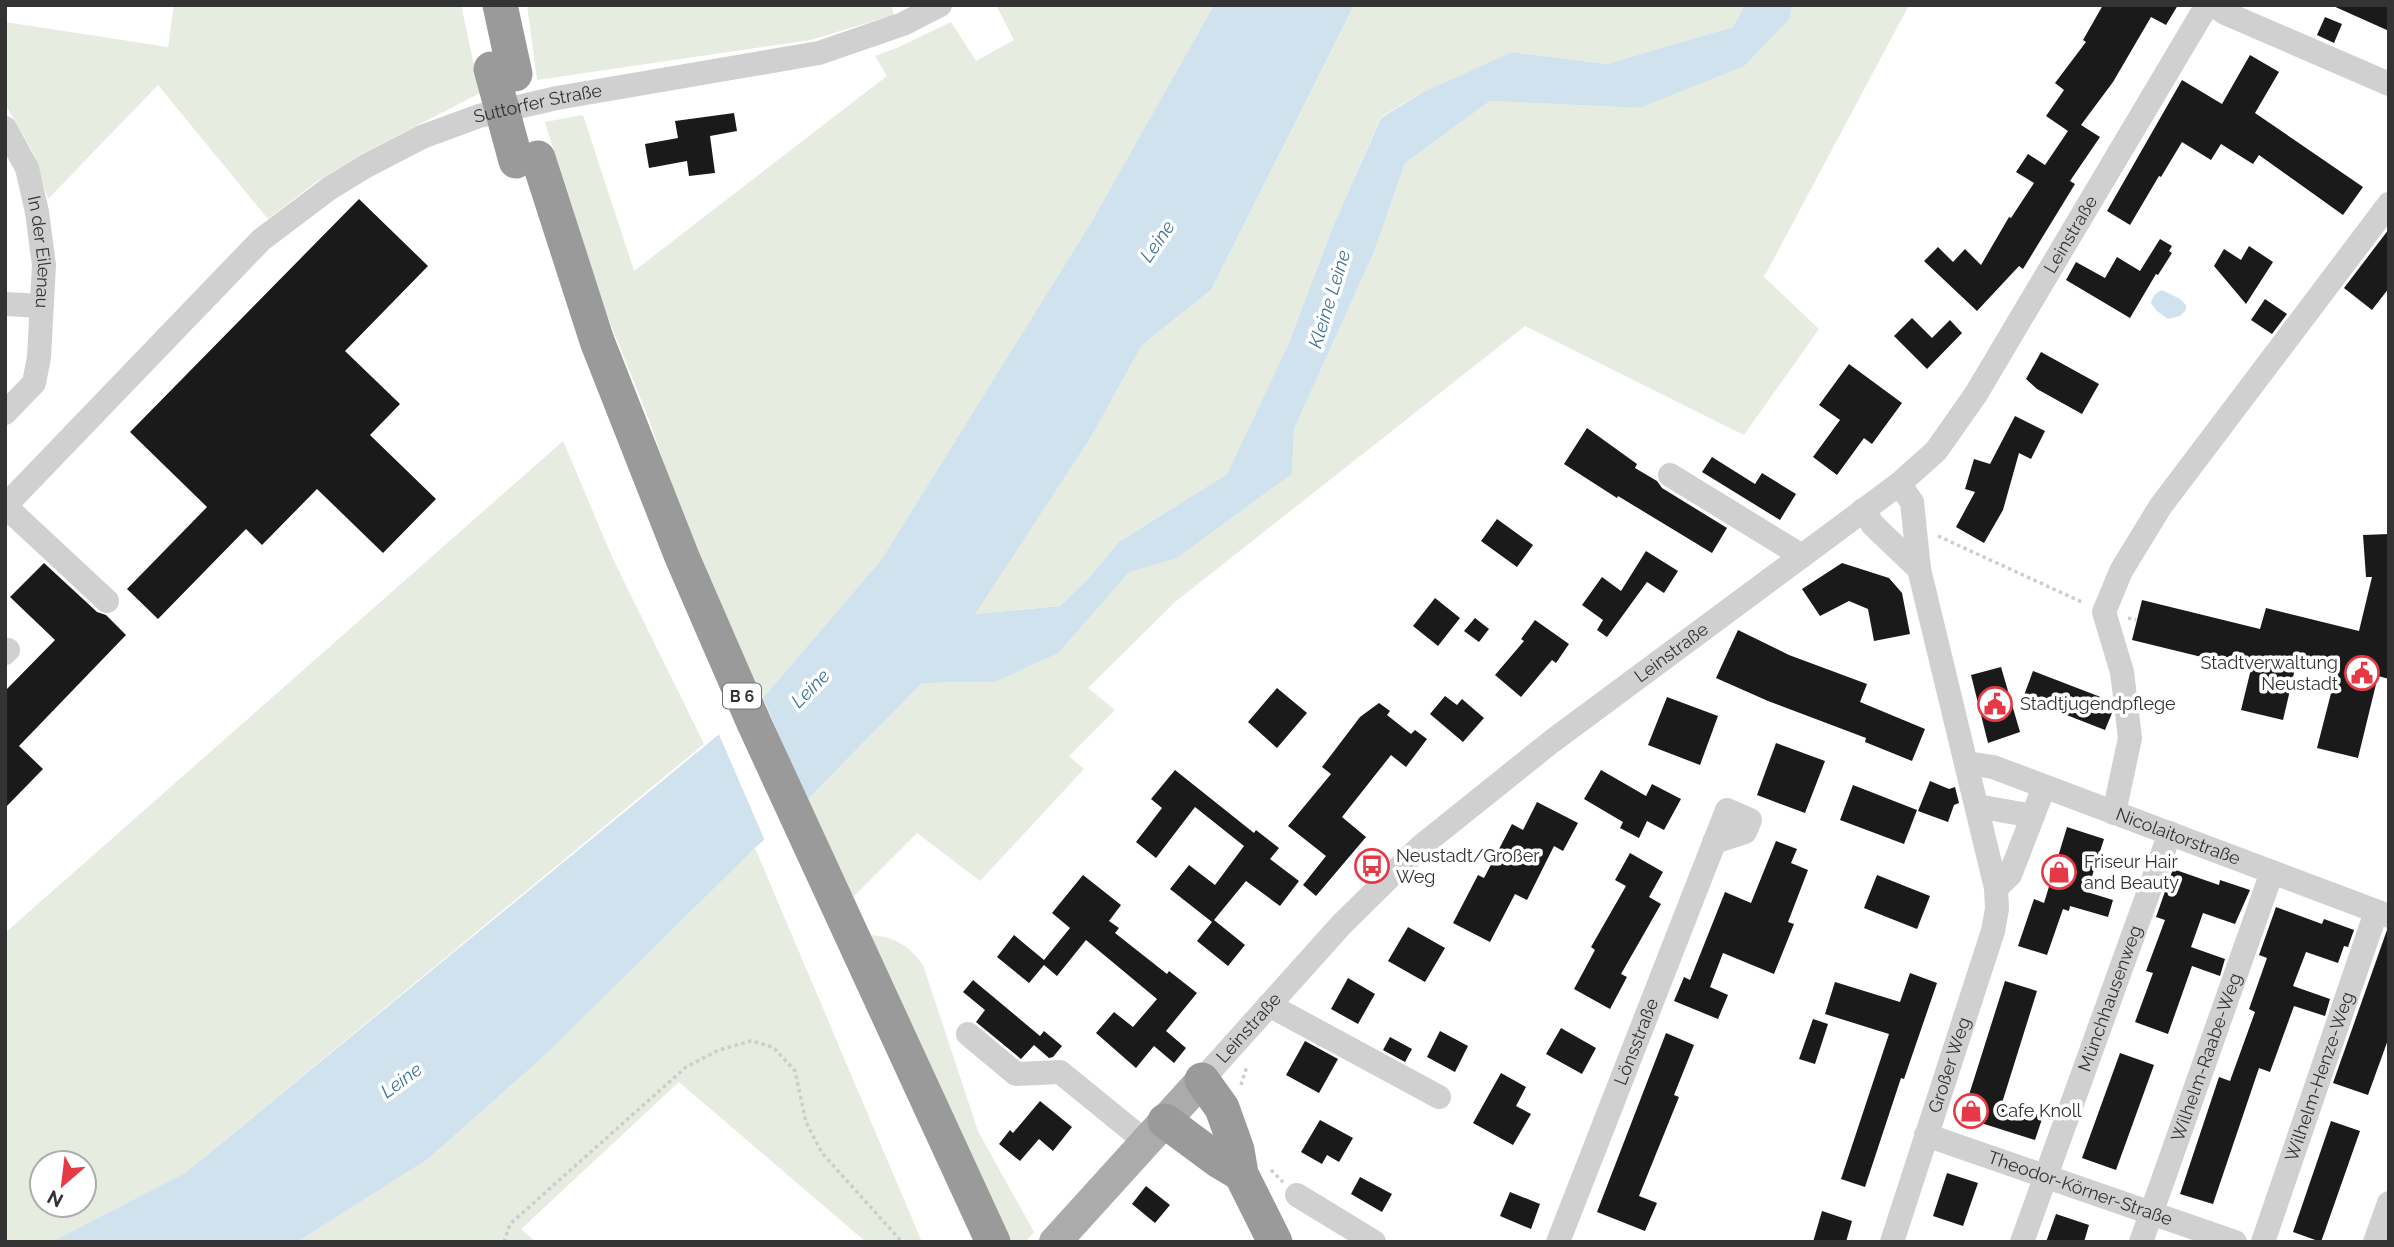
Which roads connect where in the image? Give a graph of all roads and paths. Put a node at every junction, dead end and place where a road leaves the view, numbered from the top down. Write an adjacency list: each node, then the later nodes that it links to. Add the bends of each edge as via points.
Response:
1 (477, 5): 6 (highway, B 6)
2 (500, 5): 6 (highway, B 6)
3 (940, 5): 19 (street, Suttorfer Straße, via 903,24 819,53 480,116 422,137 366,166 295,213 261,240 5,506)
4 (2207, 5): 14 (street, Leinstraße, via 1976,394 1936,451)
5 (2214, 5): 7 (street)
6 (503, 72): 42 (highway, B 6, bridge, via 577,349 608,398 682,557 872,1004)
7 (2389, 84)
8 (5, 128): 11 (street, In der Eilenau, via 27,168 37,212 44,265)
9 (2389, 204): 20 (street, via 2160,507 2121,571)
10 (5, 304): 11 (street)
11 (41, 306): 12 (street, In der Eilenau, via 34,383)
12 (5, 412)
13 (1670, 475): 17 (street)
14 (1899, 484): 15 (street, Leinstraße); 16 (street, Großer Weg, via 1912,502)
15 (1863, 510): 17 (street, Leinstraße); 18 (street, via 1872,525)
16 (1916, 531): 18 (street, Großer Weg); 20 (path, via 1936,535)
17 (1802, 556): 31 (street, Leinstraße, via 1551,742 1420,847)
18 (1919, 569): 21 (street, Großer Weg)
19 (107, 601)
20 (2104, 612): 24 (street, via 2122,672 2130,737)
21 (1967, 763): 22 (street, Nicolaitorstraße, via 1993,767); 23 (street, Großer Weg)
22 (2044, 787): 24 (street, Nicolaitorstraße); 25 (street)
23 (1977, 806): 25 (street); 29 (street, Großer Weg)
24 (2114, 813): 26 (street, Nicolaitorstraße)
25 (2033, 816): 29 (street, via 2010,875)
26 (2170, 833): 28 (street, Nicolaitorstraße); 38 (street, Münchhausenweg)
27 (1714, 842): 48 (street, Lönsstraße)
28 (2272, 872): 30 (street, Nicolaitorstraße); 41 (street, Wilhelm-Raabe-Weg)
29 (1996, 888): 36 (street, Großer Weg, via 1993,931)
30 (2382, 914): 53 (street, Wilhelm-Henze-Weg)
31 (1269, 1005): 33 (street, Leinstraße); 34 (street)
32 (968, 1034): 35 (street, via 1016,1074 1059,1072)
33 (1202, 1080): 35 (main road, Leinstraße); 37 (highway, via 1222,1108)
34 (1439, 1097)
35 (1156, 1132): 37 (highway); 43 (main road, Leinstraße)
36 (1926, 1135): 38 (street, Theodor-Körner-Straße); 49 (street, Großer Weg)
37 (1241, 1174): 46 (highway)
38 (2045, 1175): 41 (street, Theodor-Körner-Straße); 50 (street, Münchhausenweg)
39 (1297, 1195): 47 (street)
40 (2389, 1203): 54 (street)
41 (2151, 1214): 51 (street, Wilhelm-Raabe-Weg); 52 (street, Theodor-Körner-Straße)
42 (979, 1237)
43 (1062, 1239)
44 (503, 1242): 45 (path, via 510,1224 686,1067 719,1050 751,1041 773,1047 795,1071 806,1122 822,1153)
45 (902, 1242)
46 (1275, 1242)
47 (1374, 1242)
48 (1558, 1242)
49 (1892, 1242)
50 (2022, 1242)
51 (2141, 1242)
52 (2235, 1242)
53 (2263, 1242)
54 (2375, 1242)

